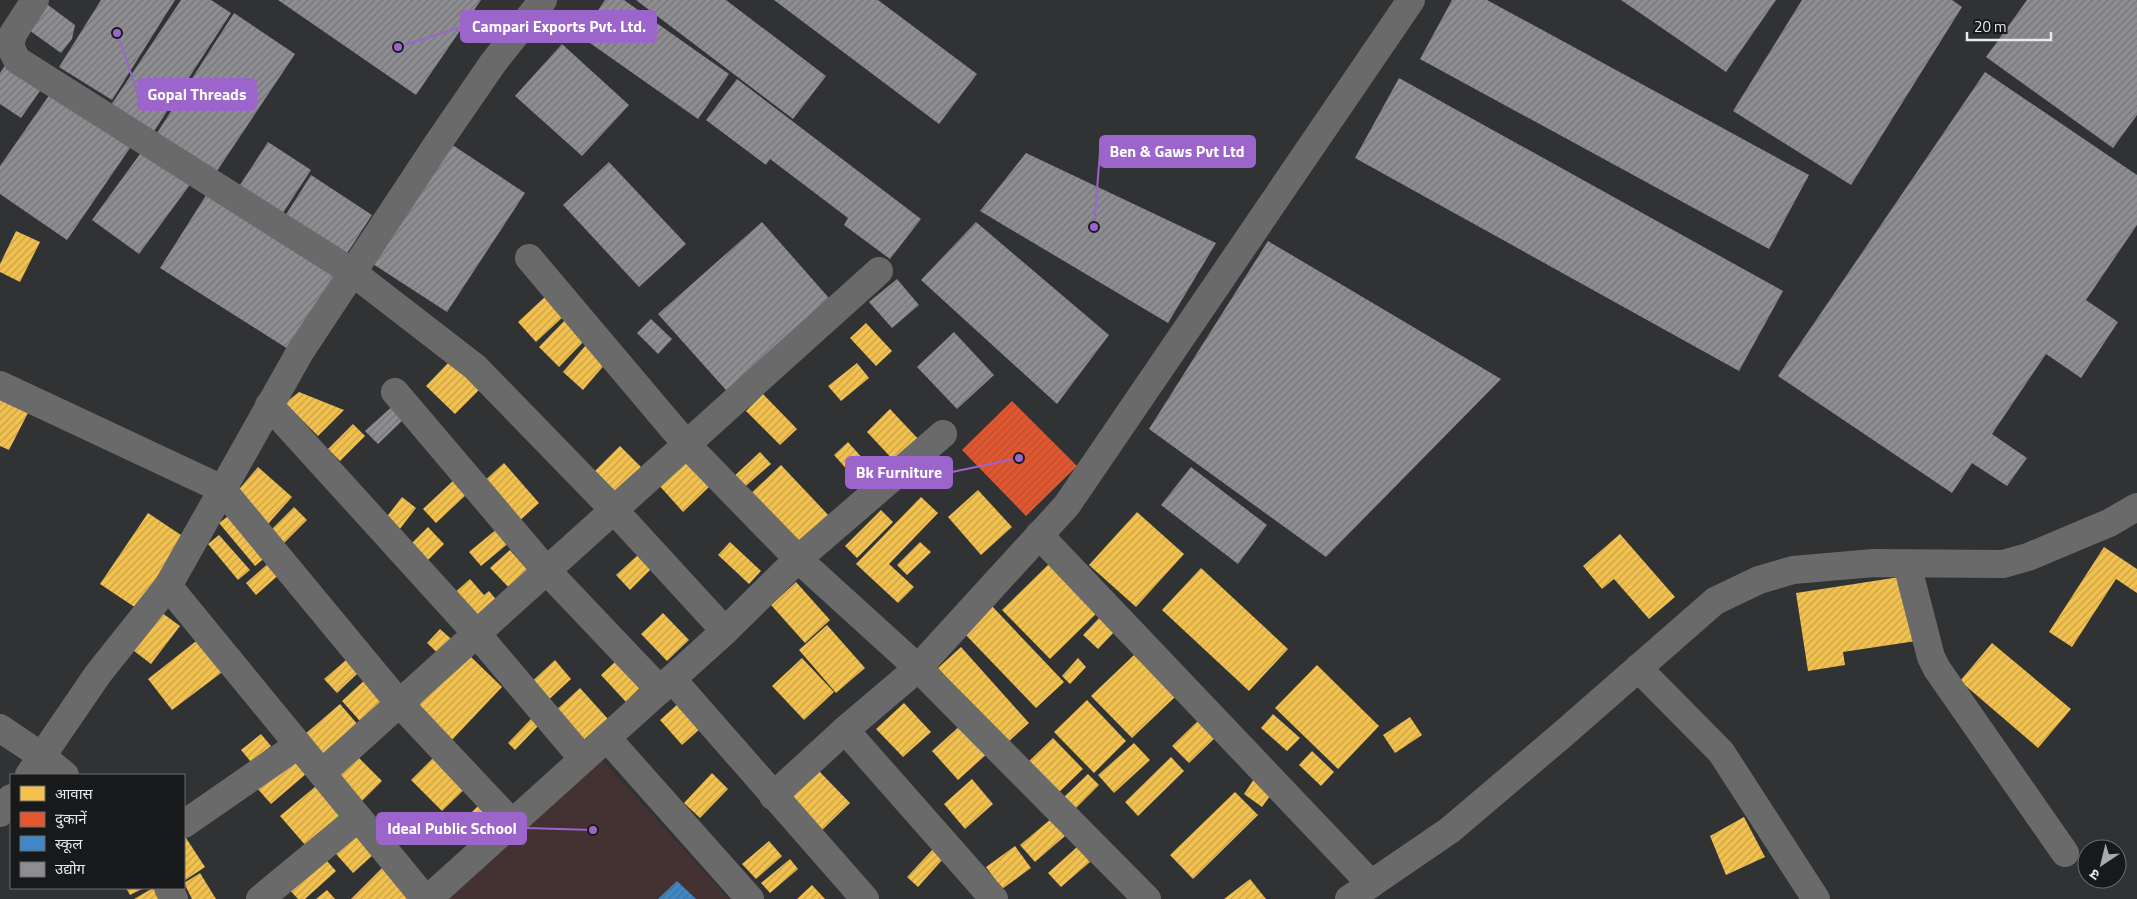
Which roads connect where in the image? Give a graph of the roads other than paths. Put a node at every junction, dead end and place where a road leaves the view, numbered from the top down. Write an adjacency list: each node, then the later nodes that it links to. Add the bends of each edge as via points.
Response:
1 (35, 0): 4 (street)
2 (543, 0): 6 (street, via 493,63)
3 (1411, 0): 16 (street, via 1067,505)
4 (7, 38): 6 (street, via 17,60)
5 (529, 258): 12 (street)
6 (352, 272): 10 (street); 15 (street, via 475,368)
7 (879, 272): 12 (street)
8 (0, 385): 13 (street)
9 (395, 392): 19 (street)
10 (269, 406): 13 (street); 22 (street)
11 (943, 434): 17 (street)
12 (686, 445): 15 (street); 17 (street)
13 (222, 489): 20 (street); 26 (street)
14 (2137, 507): 18 (street, via 2109,523 2003,564)
15 (614, 510): 19 (street); 21 (street)
16 (1039, 536): 23 (street); 42 (street)
17 (798, 559): 21 (street); 23 (street)
18 (1907, 564): 24 (street, via 1793,570 1759,580 1715,601); 41 (street, via 1937,669)
19 (547, 571): 22 (street); 25 (street)
20 (168, 586): 30 (street); 32 (street, via 98,674)
21 (725, 631): 25 (street)
22 (477, 634): 26 (street); 31 (street)
23 (918, 668): 28 (street); 48 (street)
24 (1638, 668): 42 (street, via 1450,830); 50 (street, via 1721,752)
25 (666, 685): 29 (street); 35 (street)
26 (400, 704): 33 (street); 40 (street)
27 (0, 728): 32 (street)
28 (844, 730): 35 (street); 47 (street)
29 (607, 738): 31 (street); 45 (street)
30 (298, 745): 33 (street); 39 (street)
31 (583, 759): 40 (street)
32 (36, 766): 34 (street)
33 (322, 773): 38 (street)
34 (62, 774)
35 (773, 796): 46 (street)
36 (10, 799): 37 (street)
37 (0, 814)
38 (358, 818): 43 (street); 44 (street)
39 (185, 823)
40 (512, 823): 44 (street)
41 (2065, 853)
42 (1371, 884): 49 (street)
43 (271, 895)
44 (426, 899)
45 (750, 899)
46 (866, 899)
47 (994, 899)
48 (1147, 899)
49 (1349, 899)
50 (1816, 899)

